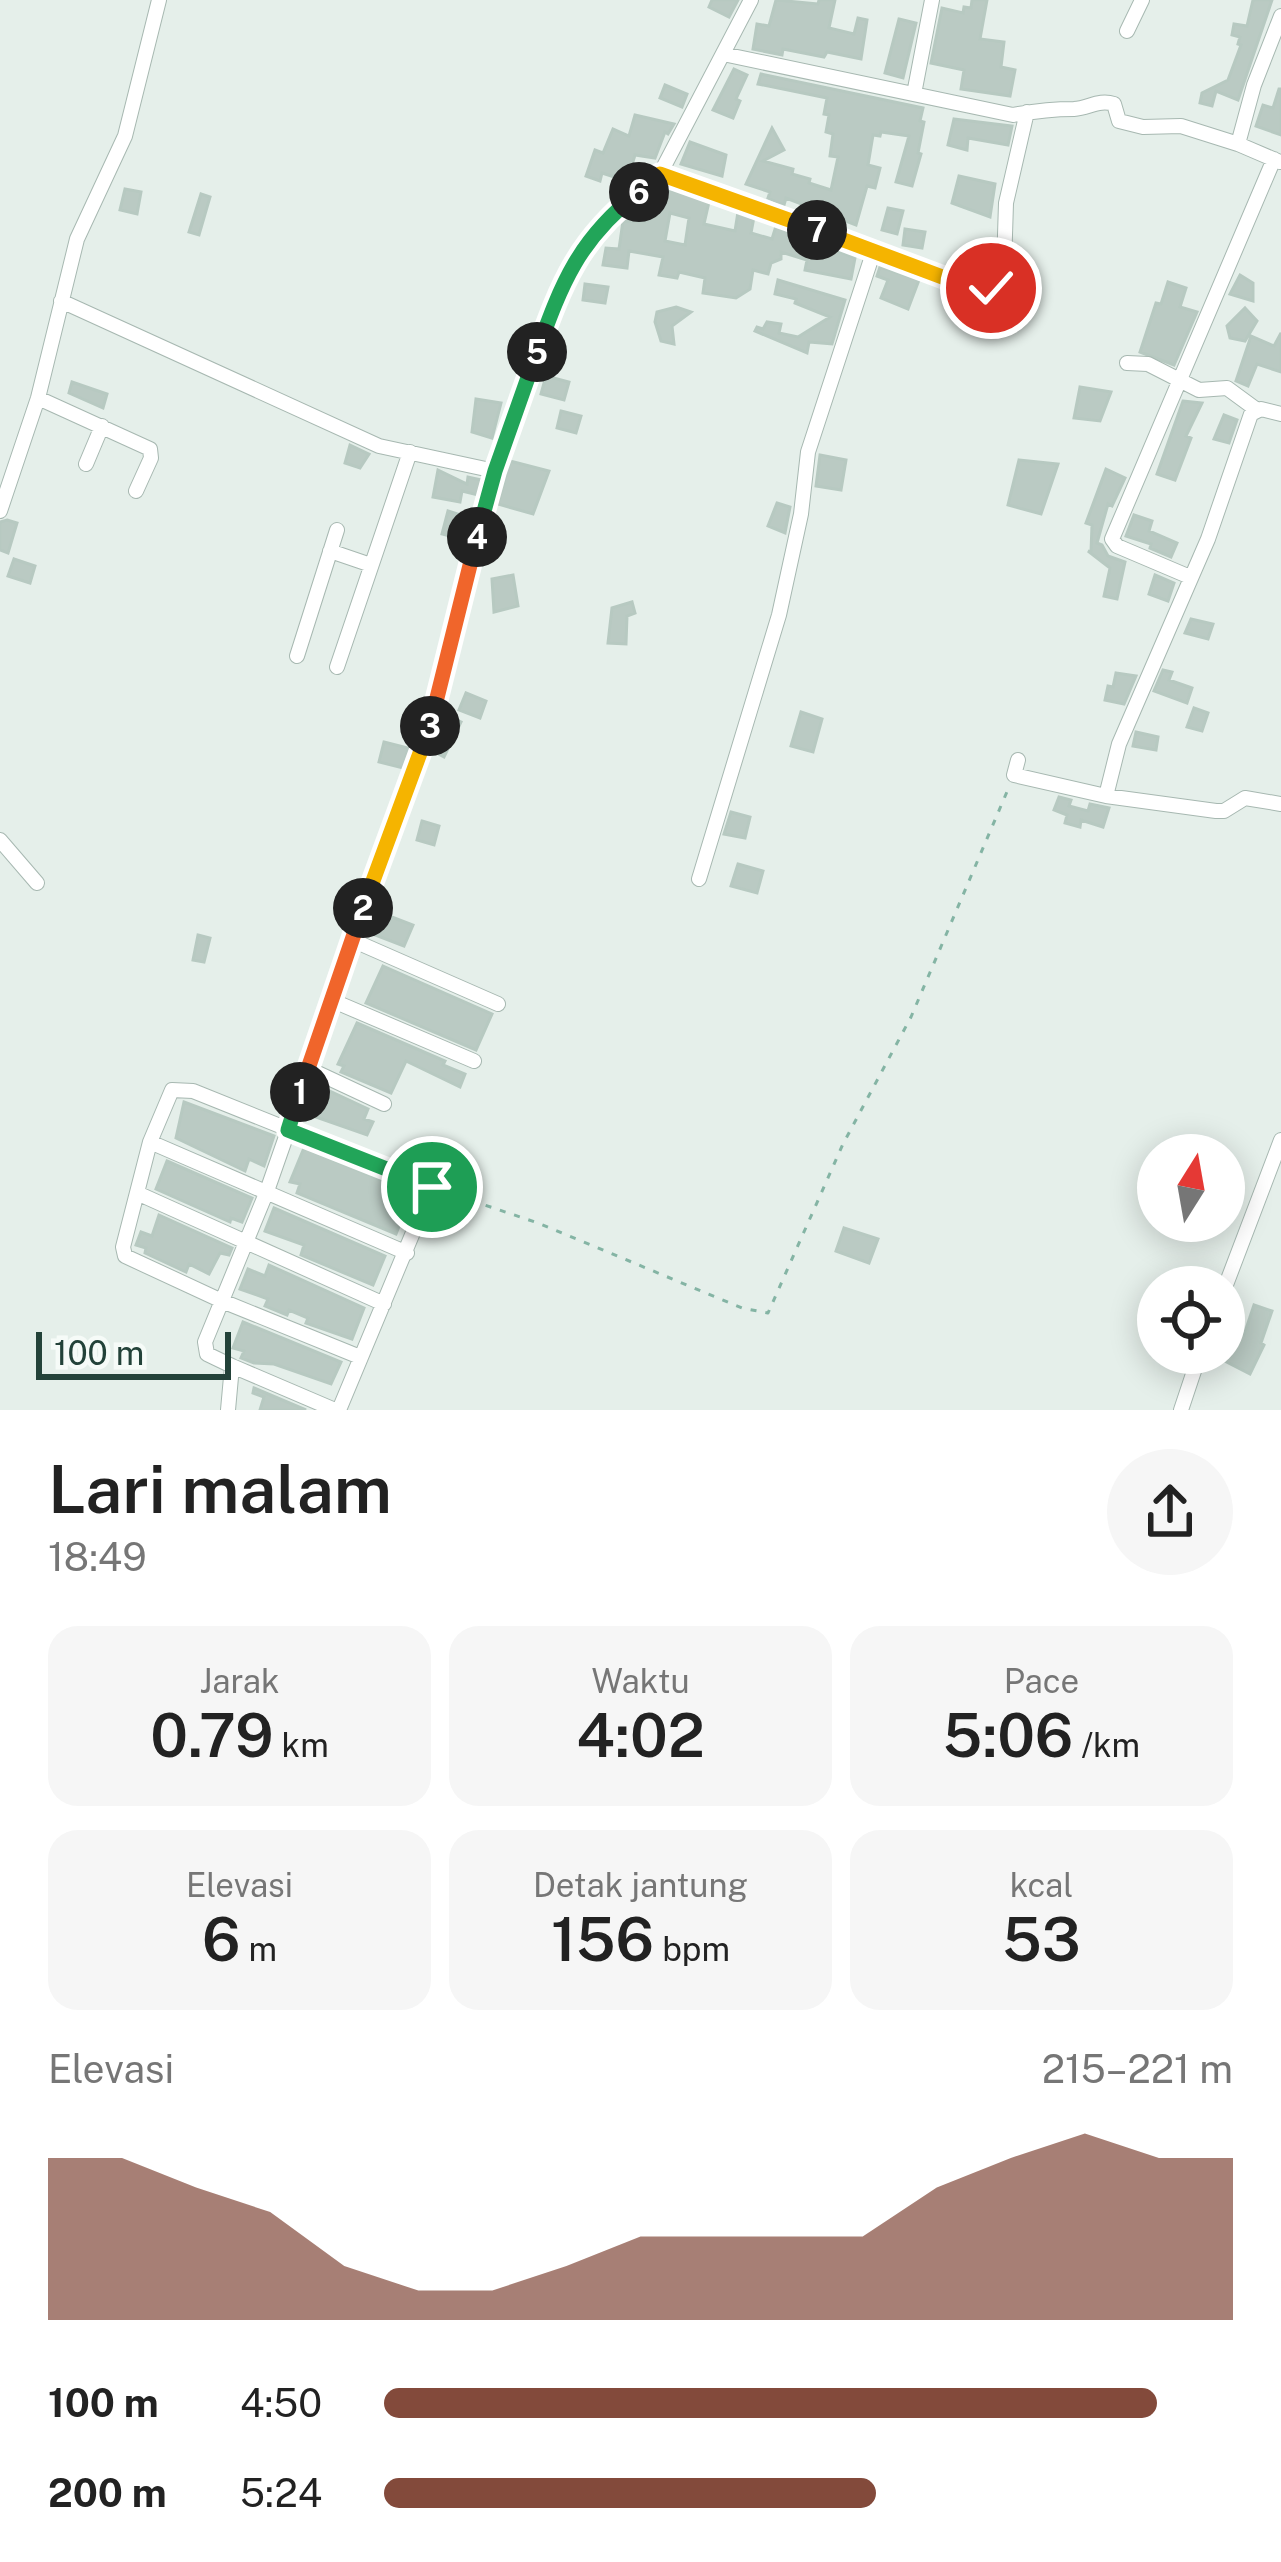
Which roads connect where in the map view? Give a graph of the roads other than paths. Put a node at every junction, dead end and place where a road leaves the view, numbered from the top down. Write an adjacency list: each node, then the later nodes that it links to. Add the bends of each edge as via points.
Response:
1 (159, 0): 14 (street, via 125,136 77,239)
2 (751, 0): 7 (street)
3 (932, 0): 8 (street)
4 (1142, 0): 6 (street)
5 (1281, 16): 10 (street)
6 (1127, 31)
7 (723, 54): 8 (street); 12 (street)
8 (914, 94): 9 (street)
9 (1029, 112): 10 (street, via 1110,102 1119,121 1190,128); 13 (street, via 1006,203 998,285 953,281)
10 (1238, 144): 11 (street)
11 (1278, 160): 16 (street)
12 (660, 174): 13 (street); 23 (street, via 577,255)
13 (873, 253): 36 (street, via 808,452 778,615)
14 (61, 302): 17 (street); 21 (street, via 379,446)
15 (1127, 363): 16 (street, via 1148,364)
16 (1179, 382): 18 (street, via 1227,388); 29 (street, via 1112,542)
17 (38, 398): 20 (street); 25 (street)
18 (1256, 410): 19 (street); 29 (street)
19 (1281, 414)
20 (101, 426): 22 (street); 24 (street, via 150,449)
21 (410, 452): 23 (street); 28 (street)
22 (86, 464)
23 (495, 471): 38 (street, via 438,702)
24 (136, 491)
25 (0, 511)
26 (337, 530): 27 (street)
27 (330, 551): 28 (street); 30 (street)
28 (371, 566): 31 (street)
29 (1190, 578): 33 (street, via 1119,744)
30 (296, 656)
31 (337, 667)
32 (1016, 767): 33 (street)
33 (1106, 796): 34 (street, via 1216,811 1246,798)
34 (1281, 804)
35 (0, 840): 37 (street)
36 (699, 879)
37 (37, 883)
38 (352, 940): 39 (street); 40 (street)
39 (331, 1000): 41 (street); 42 (street)
40 (498, 1004)
41 (473, 1061)
42 (307, 1068): 43 (street); 44 (street)
43 (385, 1104)
44 (288, 1130): 46 (street, via 181,1088 172,1090); 47 (street); 50 (street, via 432,1187)
45 (1281, 1140): 51 (street)
46 (150, 1142): 47 (street); 48 (street)
47 (267, 1191): 49 (street); 50 (street)
48 (137, 1193): 49 (street); 52 (street, via 125,1256)
49 (247, 1241): 52 (street); 53 (street)
50 (407, 1252): 53 (street)
51 (1233, 1266)
52 (222, 1301): 54 (street); 55 (street, via 206,1351)
53 (384, 1304): 54 (street)
54 (360, 1357): 58 (street)
55 (232, 1366): 57 (street); 58 (street)
56 (1193, 1374): 59 (street)
57 (228, 1410)
58 (337, 1410)
59 (1181, 1410)

